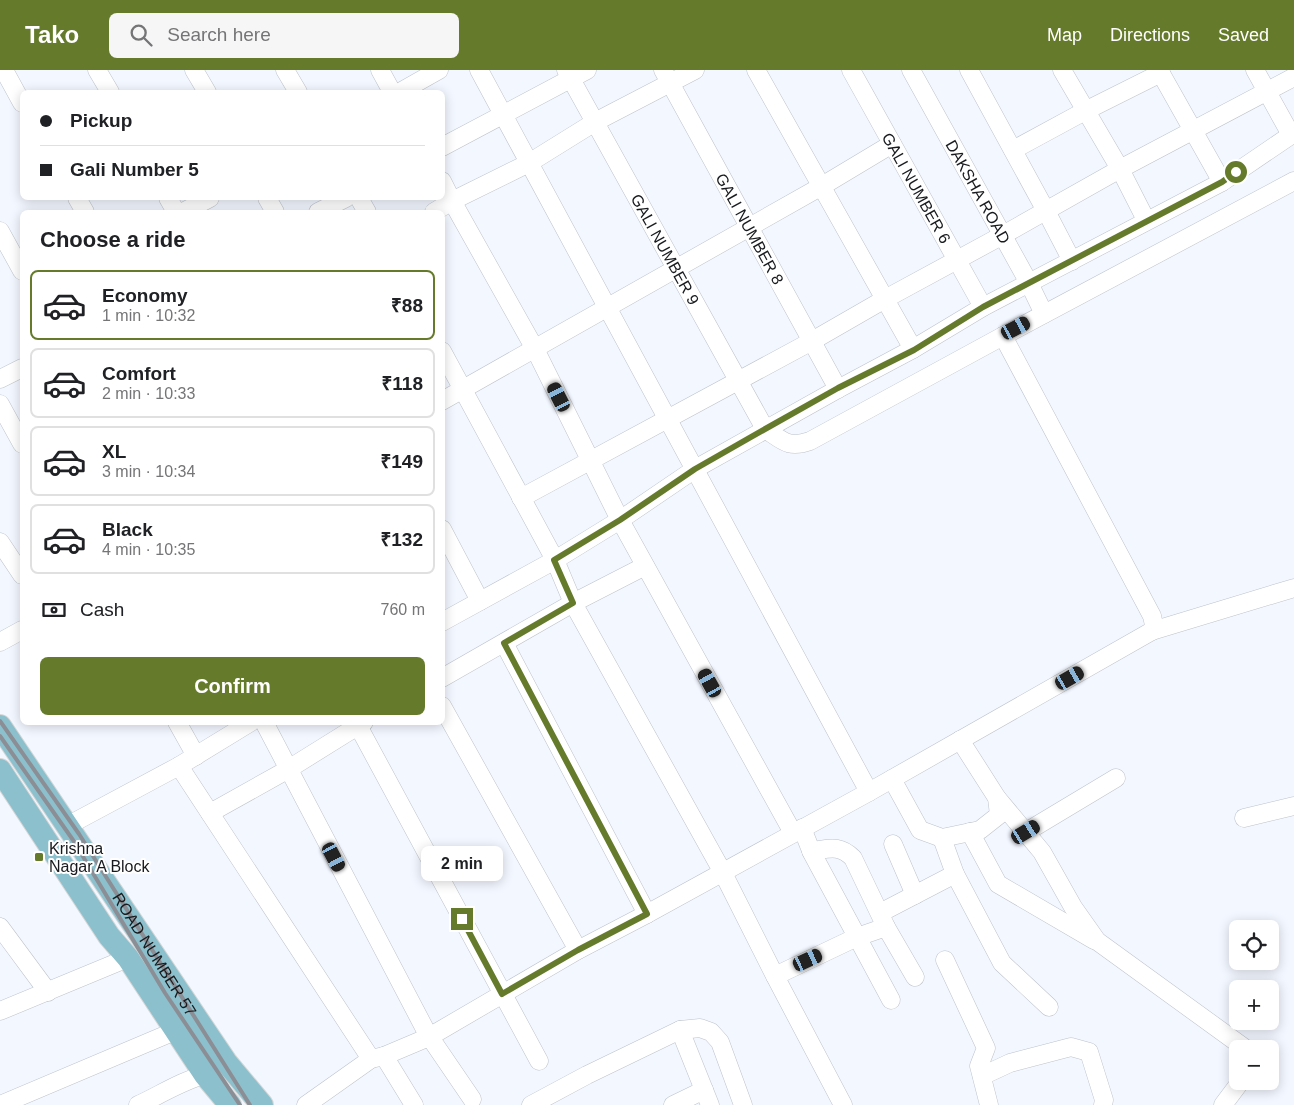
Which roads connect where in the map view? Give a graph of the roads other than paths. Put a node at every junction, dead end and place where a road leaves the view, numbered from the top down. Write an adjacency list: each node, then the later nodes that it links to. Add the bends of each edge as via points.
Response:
1 (4, 70): 26 (street)
2 (98, 70): 20 (street)
3 (194, 70): 21 (street)
4 (285, 70): 22 (street)
5 (380, 70): 23 (street)
6 (439, 70): 24 (street)
7 (479, 70): 28 (street)
8 (587, 70): 17 (street)
9 (695, 70): 18 (street)
10 (756, 70): 39 (street)
11 (851, 70): 32 (street, GALI NUMBER 6)
12 (911, 70): 51 (street, DAKSHA ROAD)
13 (969, 70): 34 (street)
14 (1062, 70): 27 (street)
15 (1255, 70): 25 (street)
16 (1160, 71): 27 (street); 30 (street)
17 (568, 74): 28 (street); 29 (street, GALI NUMBER 9)
18 (666, 76): 29 (street); 49 (street, GALI NUMBER 8)
19 (1294, 77): 25 (street)
20 (109, 90)
21 (206, 90)
22 (297, 90)
23 (391, 90)
24 (404, 90)
25 (1267, 92): 30 (street); 31 (street)
26 (20, 99)
27 (1085, 111): 34 (street); 36 (street)
28 (504, 115): 33 (street); 35 (street)
29 (595, 122): 35 (street); 55 (street, GALI NUMBER 9)
30 (1193, 130): 36 (street); 38 (street)
31 (1292, 134): 38 (street)
32 (892, 144): 39 (street); 52 (street, GALI NUMBER 6)
33 (445, 145)
34 (1013, 150): 47 (street)
35 (529, 163): 43 (street); 59 (street)
36 (1120, 169): 47 (street); 48 (street)
37 (1294, 181): 60 (street)
38 (1222, 182): 48 (street)
39 (822, 186): 49 (street); 57 (street)
40 (445, 187): 43 (street)
41 (206, 200): 44 (street)
42 (342, 200): 45 (street)
43 (452, 201): 46 (street); 63 (street)
44 (187, 210)
45 (322, 210)
46 (437, 210)
47 (1046, 211): 51 (street); 53 (street)
48 (1146, 220): 53 (street)
49 (750, 227): 55 (street); 62 (street, GALI NUMBER 8)
50 (0, 231): 54 (street)
51 (1003, 235): 52 (street); 56 (street, DAKSHA ROAD)
52 (958, 260): 57 (street); 58 (street, GALI NUMBER 6)
53 (1072, 261): 56 (street)
54 (20, 267)
55 (676, 268): 59 (street); 68 (street, GALI NUMBER 9)
56 (1030, 283): 58 (street); 60 (street, DAKSHA ROAD)
57 (885, 299): 62 (street); 64 (street)
58 (983, 307): 64 (street)
59 (607, 308): 63 (street); 73 (street)
60 (1044, 314): 61 (street)
61 (1003, 336): 74 (street, via 810,441 788,444); 90 (street, via 1152,616)
62 (812, 342): 68 (street); 69 (street, GALI NUMBER 8)
63 (535, 349): 70 (street); 76 (street)
64 (914, 350): 69 (street)
65 (445, 356): 70 (street)
66 (20, 369): 67 (street)
67 (0, 379)
68 (738, 381): 73 (street); 74 (street, GALI NUMBER 9)
69 (838, 388): 74 (street)
70 (463, 389): 71 (street); 78 (street)
71 (445, 399)
72 (0, 404): 75 (street)
73 (668, 420): 76 (street); 77 (street)
74 (765, 429): 77 (street)
75 (20, 440)
76 (590, 461): 78 (street); 79 (street)
77 (695, 469): 79 (street); 108 (street)
78 (521, 498): 82 (street)
79 (620, 520): 82 (street); 83 (street)
80 (445, 536): 86 (street)
81 (0, 542): 84 (street)
82 (554, 560): 86 (street); 87 (street)
83 (645, 566): 87 (street); 114 (street)
84 (20, 572)
85 (1294, 588): 90 (street)
86 (480, 601): 88 (street)
87 (573, 603): 92 (street); 120 (street)
88 (445, 620)
89 (20, 631): 91 (street)
90 (1152, 631): 101 (street)
91 (0, 642)
92 (504, 643): 93 (street); 123 (street)
93 (445, 676)
94 (445, 711): 128 (street)
95 (180, 725): 102 (street)
96 (247, 725): 102 (street)
97 (265, 725): 105 (street)
98 (357, 725): 105 (street)
99 (360, 725): 134 (street)
100 (0, 726): 113 (main road, ROAD NUMBER 57)
101 (960, 740): 107 (street); 109 (street)
102 (196, 756): 104 (street)
103 (0, 770): 129 (main road, ROAD NUMBER 57, via 109,936)
104 (171, 770): 111 (street); 113 (street)
105 (287, 770): 111 (street); 140 (street)
106 (1116, 778): 116 (street)
107 (892, 779): 108 (street); 117 (street, via 920,830)
108 (869, 792): 114 (street)
109 (997, 798): 115 (street, via 999,815 980,830); 116 (street)
110 (1294, 806): 112 (street)
111 (210, 813): 142 (street)
112 (1244, 818)
113 (67, 826): 152 (main road, ROAD NUMBER 57, via 226,1062)
114 (798, 831): 119 (street); 120 (street)
115 (970, 832): 117 (street); 127 (street, via 998,884)
116 (1026, 832): 127 (street, via 1042,852 1073,907)
117 (942, 838): 121 (street)
118 (893, 844): 122 (street)
119 (811, 851): 124 (street, via 846,850); 126 (street)
120 (722, 871): 123 (street); 131 (street)
121 (955, 874): 122 (street); 136 (street, via 1002,964)
122 (915, 895): 124 (street)
123 (647, 914): 128 (street)
124 (883, 920): 126 (street); 132 (street)
125 (0, 927): 133 (street)
126 (857, 937): 131 (street); 135 (street)
127 (1101, 944): 141 (street)
128 (578, 950): 134 (street)
129 (128, 958): 133 (street); 139 (main road, ROAD NUMBER 57)
130 (945, 960): 145 (street, via 986,1048 979,1066)
131 (775, 976): 158 (street)
132 (915, 978)
133 (48, 992): 137 (street)
134 (502, 994): 140 (street); 143 (street)
135 (891, 1000)
136 (1049, 1007)
137 (0, 1011)
138 (680, 1030): 147 (street); 155 (street); 157 (street, via 700,1028 711,1032 720,1042)
139 (175, 1031): 144 (main road, ROAD NUMBER 57); 149 (street)
140 (429, 1037): 142 (street); 148 (street)
141 (1234, 1040)
142 (373, 1059): 153 (street); 154 (street)
143 (539, 1061)
144 (205, 1075): 150 (street, via 191,1078); 151 (main road, ROAD NUMBER 57)
145 (982, 1076): 159 (street); 160 (street, via 1010,1063 1071,1047 1089,1052)
146 (1234, 1090): 161 (street)
147 (707, 1098): 156 (street)
148 (472, 1099)
149 (0, 1105)
150 (138, 1105)
151 (230, 1105)
152 (262, 1105)
153 (306, 1105)
154 (414, 1105)
155 (531, 1105)
156 (673, 1105)
157 (743, 1105)
158 (843, 1105)
159 (989, 1105)
160 (1103, 1105)
161 (1223, 1105)

